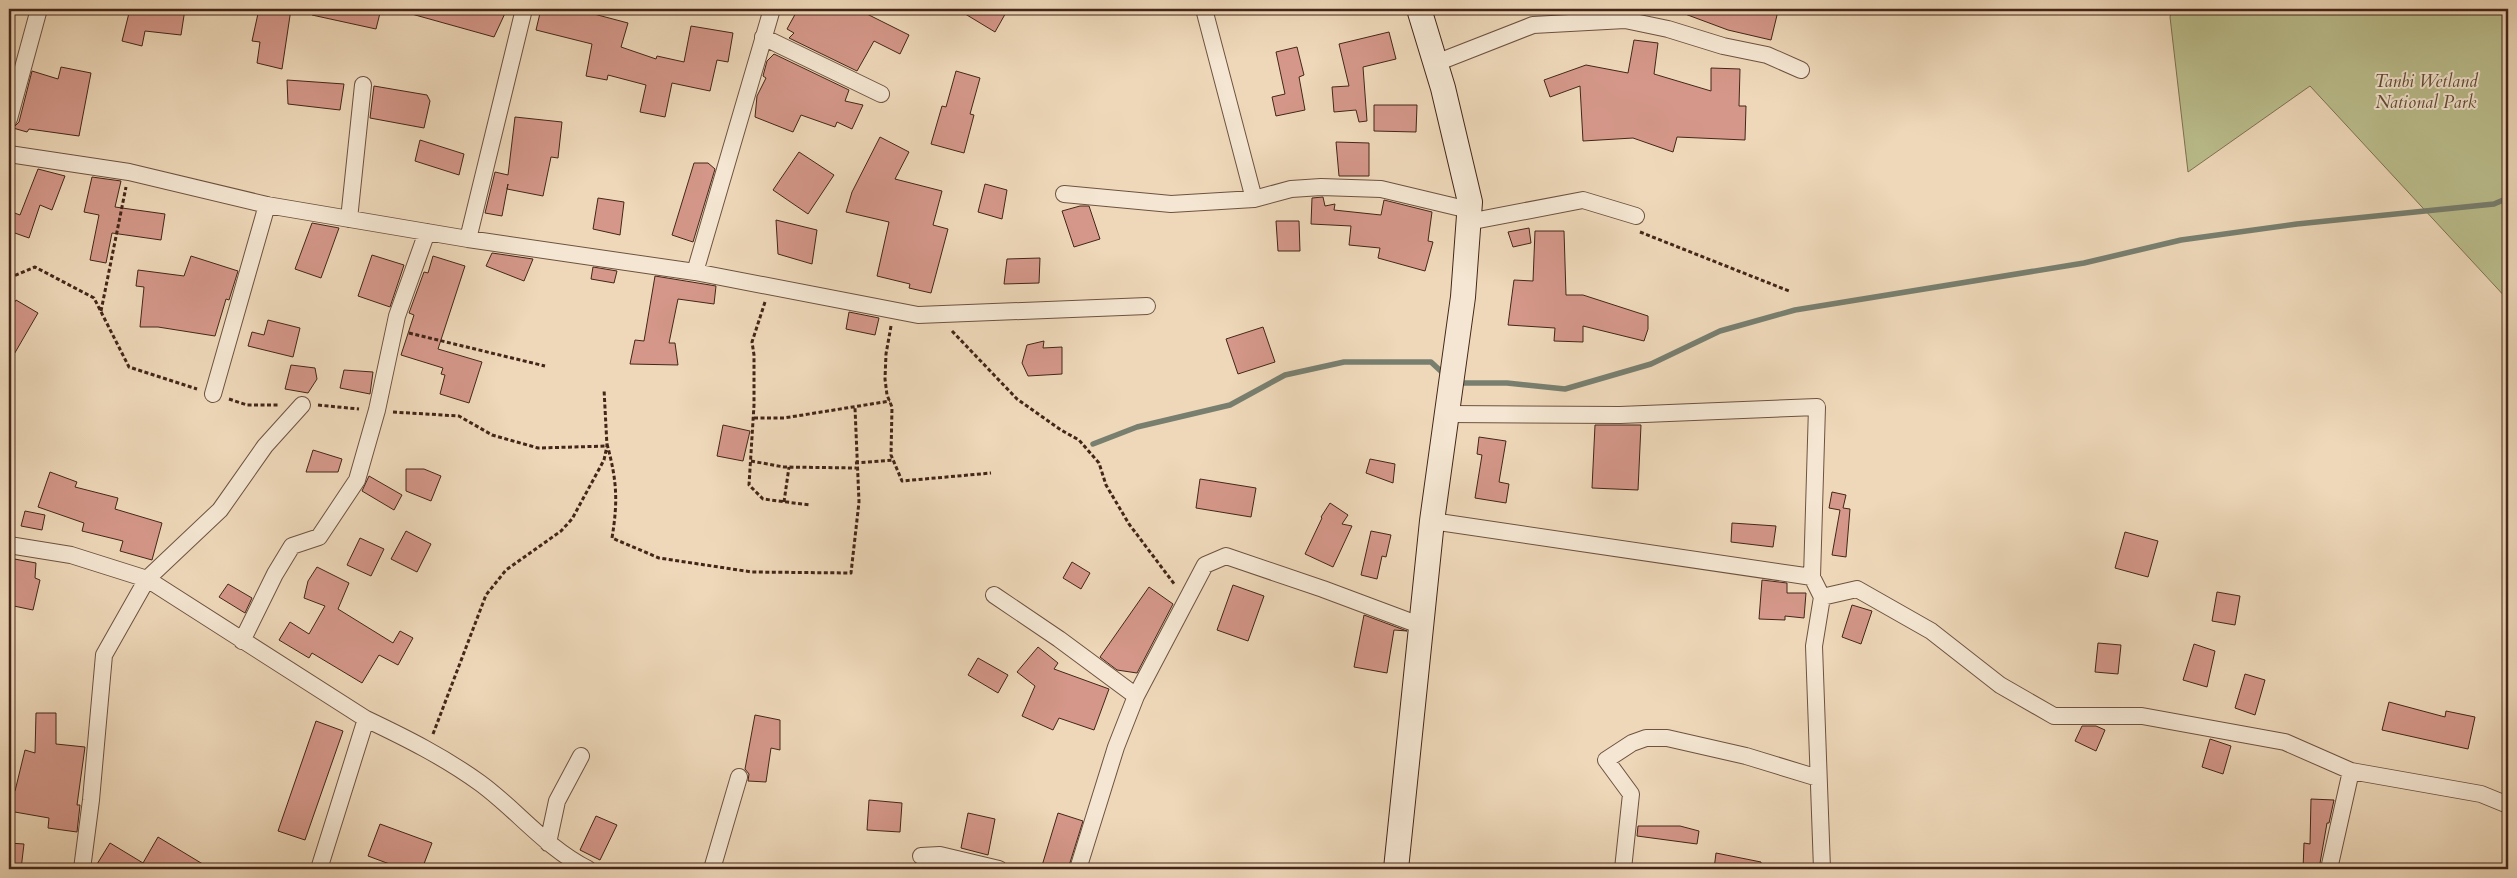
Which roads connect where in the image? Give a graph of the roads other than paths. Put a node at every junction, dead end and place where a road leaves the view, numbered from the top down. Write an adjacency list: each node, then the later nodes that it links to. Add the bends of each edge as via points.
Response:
1 (39, 9): 11 (street)
2 (524, 9): 20 (street)
3 (772, 9): 6 (street)
4 (1204, 9): 14 (street)
5 (1420, 9): 7 (street)
6 (763, 37): 10 (street); 21 (street)
7 (1436, 63): 8 (street, via 1533,25 1625,20 1766,55); 16 (street, via 1470,202)
8 (1801, 70)
9 (363, 85): 18 (street)
10 (881, 94)
11 (9, 119)
12 (9, 154): 15 (street, via 129,172)
13 (1064, 194): 14 (street, via 1171,204)
14 (1254, 199): 16 (street, via 1298,189 1381,188)
15 (267, 205): 18 (street); 23 (street)
16 (1469, 216): 17 (street, via 1583,200); 25 (street, via 1464,298)
17 (1636, 216)
18 (349, 219): 19 (street)
19 (427, 232): 20 (street); 33 (street, via 394,330 377,410 357,480 319,538 292,546)
20 (468, 240): 21 (street)
21 (695, 272): 22 (street, via 918,315)
22 (1147, 306)
23 (213, 394)
24 (302, 405): 29 (street, via 265,446 220,510)
25 (1448, 414): 26 (street); 28 (street, via 1620,416 1817,408)
26 (1432, 521): 28 (street); 32 (street)
27 (9, 545): 29 (street, via 71,555)
28 (1812, 577): 31 (street)
29 (147, 579): 33 (street); 44 (street, via 104,654)
30 (994, 595): 34 (street, via 1059,638)
31 (1822, 597): 37 (street, via 1857,588 1931,631 2000,684 2054,716 2142,716 2285,742); 39 (street, via 1814,646)
32 (1422, 626): 34 (street, via 1226,556 1205,565); 50 (street)
33 (242, 641): 35 (street)
34 (1136, 696): 49 (street, via 1116,747)
35 (366, 720): 41 (street, via 427,749 481,784); 45 (street)
36 (581, 756): 41 (street, via 556,801)
37 (2352, 771): 40 (street, via 2481,794); 53 (street)
38 (739, 777): 47 (street)
39 (1818, 778): 51 (street, via 1746,756 1667,738 1646,738 1632,743 1606,760 1631,794); 52 (street)
40 (2508, 805)
41 (548, 843): 43 (street)
42 (921, 856): 48 (street, via 940,855)
43 (564, 864): 46 (street)
44 (82, 869)
45 (319, 869)
46 (588, 869)
47 (712, 869)
48 (999, 869)
49 (1078, 869)
50 (1396, 869)
51 (1623, 869)
52 (1822, 869)
53 (2329, 869)

